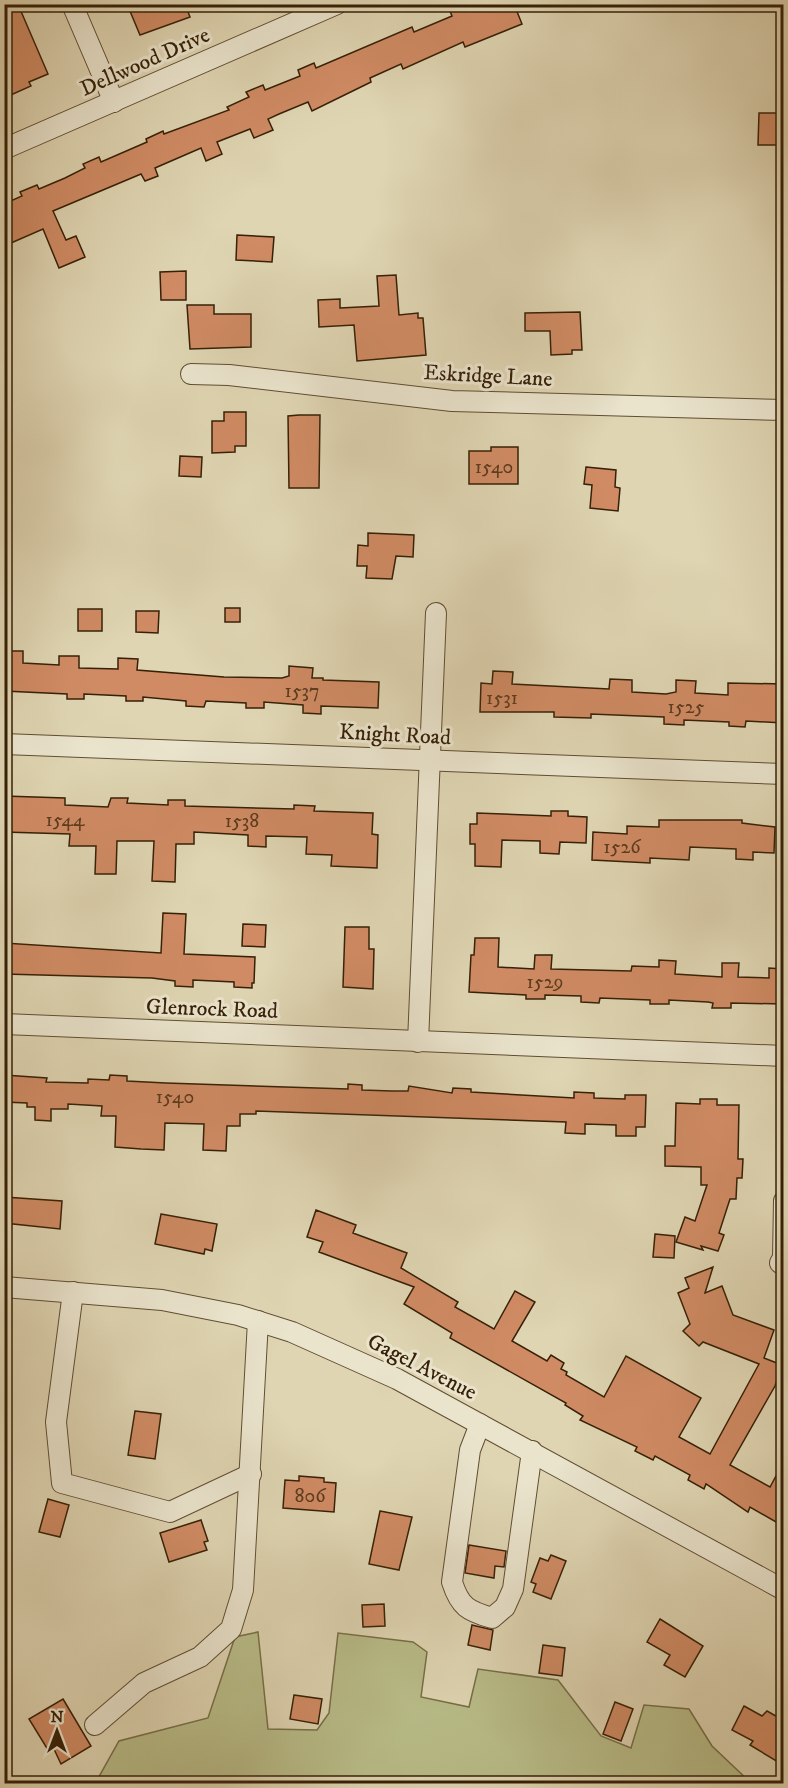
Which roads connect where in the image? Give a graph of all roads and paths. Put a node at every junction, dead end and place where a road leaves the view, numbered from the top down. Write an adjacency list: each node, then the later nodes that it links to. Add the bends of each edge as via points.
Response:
1 (72, 4): 3 (street)
2 (337, 4): 3 (street, Dellwood Drive)
3 (114, 102): 4 (street, Dellwood Drive)
4 (4, 149)
5 (191, 374): 6 (street, Eskridge Lane, via 230,375 452,401)
6 (783, 410)
7 (436, 613): 9 (street)
8 (4, 744): 9 (street, Knight Road)
9 (429, 761): 10 (street, Knight Road); 12 (street)
10 (783, 774)
11 (4, 1024): 12 (street, Glenrock Road)
12 (418, 1042): 13 (street, Glenrock Road)
13 (783, 1056)
14 (783, 1201): 15 (street)
15 (780, 1263)
16 (4, 1287): 17 (street, Gagel Avenue)
17 (73, 1292): 18 (street, Gagel Avenue, via 162,1300); 21 (street, via 56,1422 62,1483 170,1512)
18 (258, 1322): 19 (street, Gagel Avenue, via 337,1350); 21 (street)
19 (480, 1424): 20 (street, Gagel Avenue); 20 (street, via 470,1449 453,1582 458,1600 474,1613 492,1618 505,1607 513,1589)
20 (532, 1451): 22 (street, Gagel Avenue)
21 (251, 1474): 23 (street, via 243,1590 231,1629 200,1657 144,1683)
22 (783, 1590)
23 (95, 1725)

